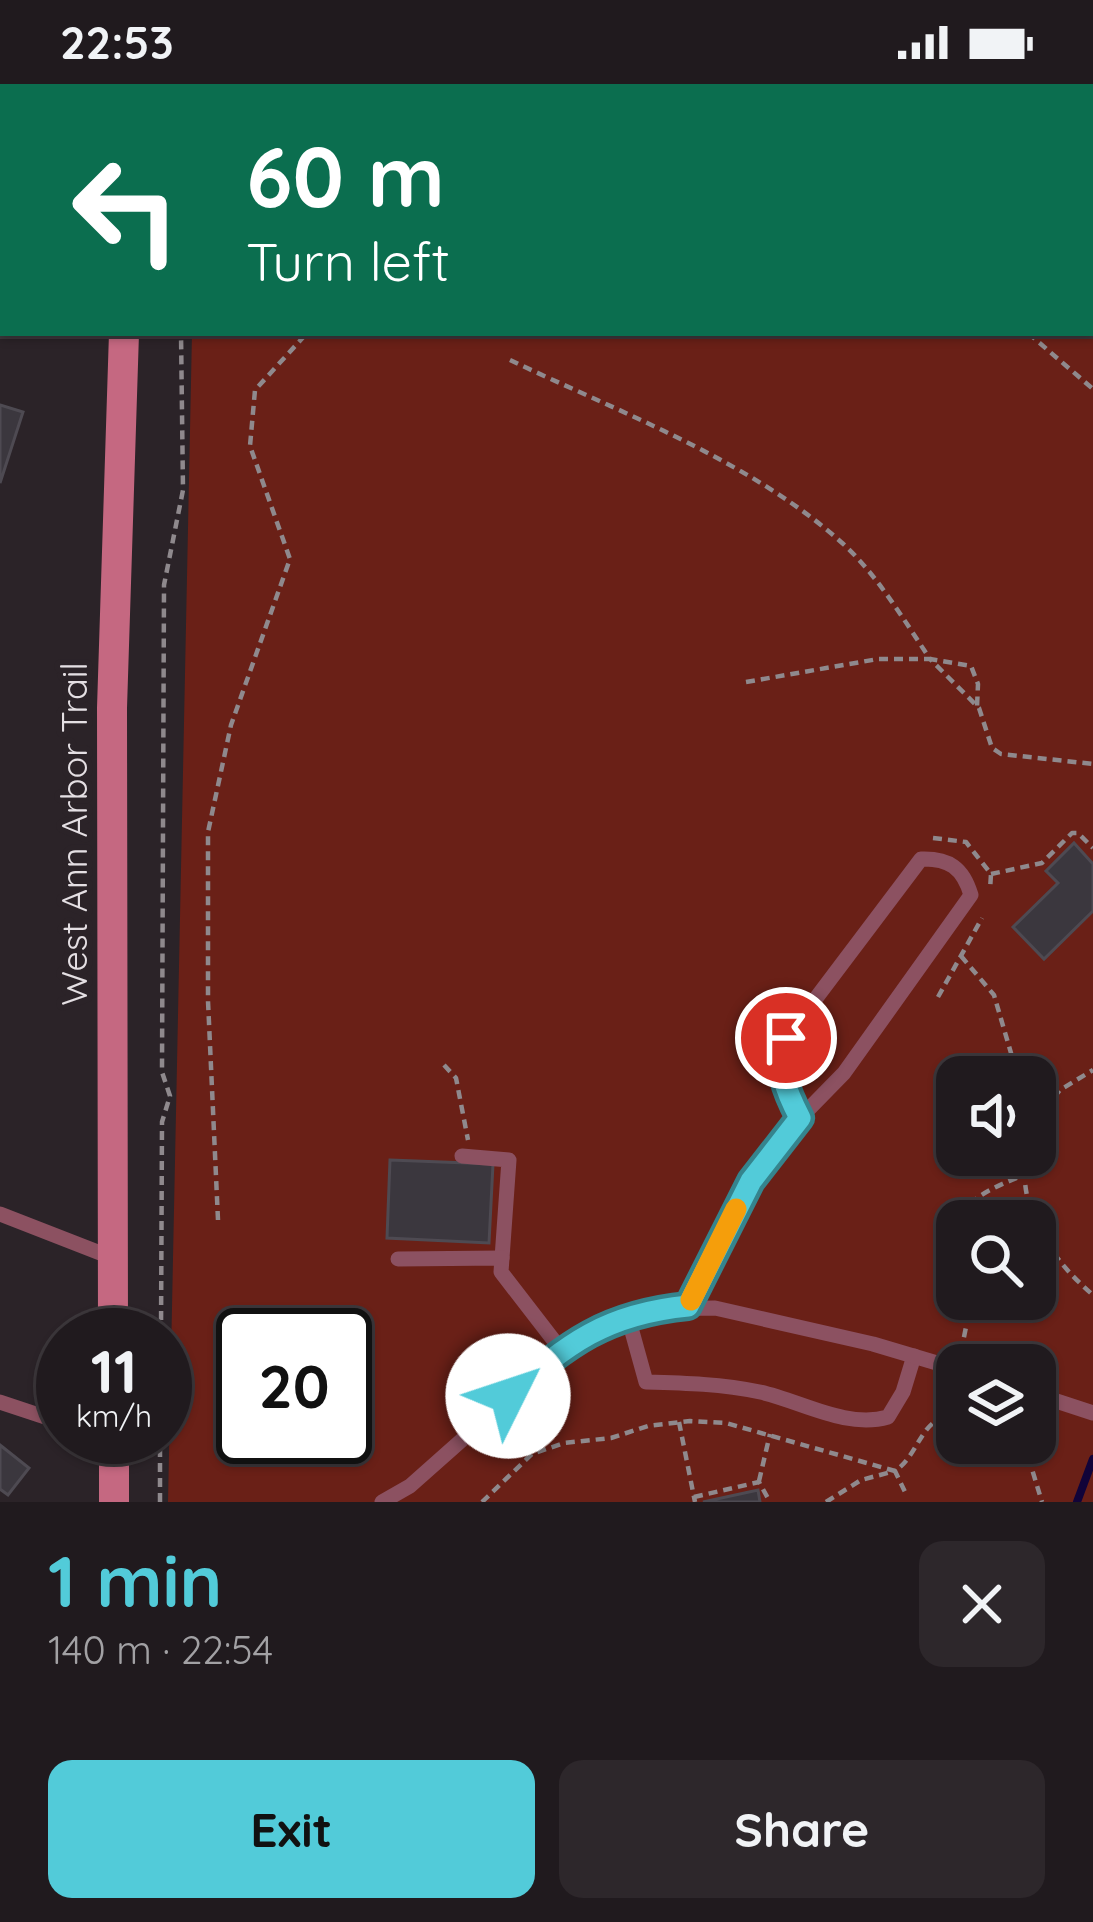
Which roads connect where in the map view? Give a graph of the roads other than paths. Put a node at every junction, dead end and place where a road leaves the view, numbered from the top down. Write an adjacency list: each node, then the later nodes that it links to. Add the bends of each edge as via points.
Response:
1 (124, 336): 5 (street, West Ann Arbor Trail, via 112,707)
2 (800, 1118): 2 (lane, via 844,1073 970,895 965,874 942,858 921,859 786,1038 784,1087); 8 (lane, via 751,1181)
3 (466, 1157): 6 (lane, via 509,1160)
4 (0, 1214): 5 (lane)
5 (113, 1258): 9 (street, West Ann Arbor Trail)
6 (502, 1258): 7 (lane); 11 (lane, via 501,1272)
7 (398, 1259)
8 (688, 1306): 10 (lane); 12 (lane)
9 (113, 1308)
10 (628, 1317): 11 (lane); 12 (lane, via 646,1382 761,1392 867,1423 888,1418)
11 (562, 1351): 19 (lane)
12 (914, 1356): 13 (lane)
13 (936, 1363)
14 (1056, 1401): 16 (lane)
15 (0, 1402): 17 (lane)
16 (1093, 1413)
17 (36, 1414)
18 (114, 1464): 20 (street)
19 (388, 1501)
20 (114, 1502)

